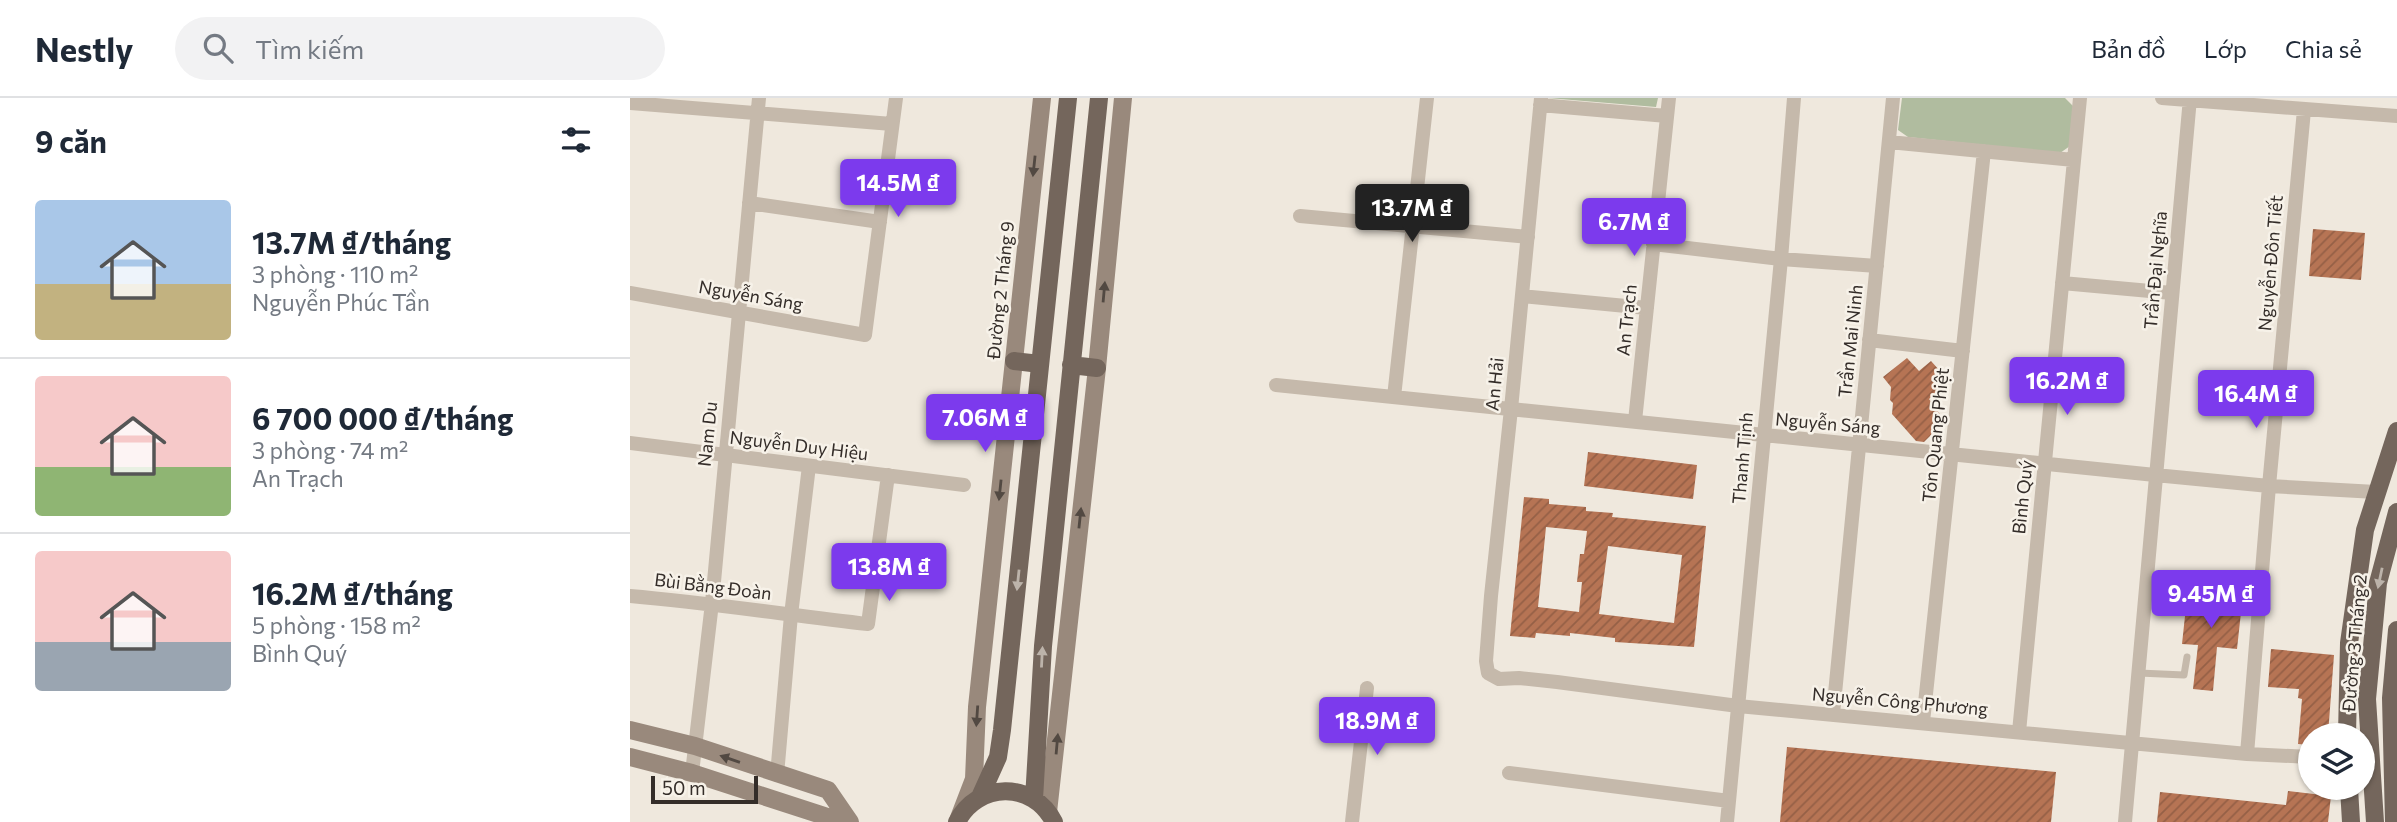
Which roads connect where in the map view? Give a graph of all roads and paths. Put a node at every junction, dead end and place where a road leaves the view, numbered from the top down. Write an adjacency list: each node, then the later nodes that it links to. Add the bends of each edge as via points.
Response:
1 (759, 98): 17 (street, Nam Du)
2 (896, 98): 20 (street)
3 (1042, 98): 40 (main road, Đường 2 Tháng 9, one-way to 40)
4 (1068, 98): 41 (main road)
5 (1099, 98): 42 (main road)
6 (1123, 98): 43 (main road, one-way to 6)
7 (1427, 98): 27 (street)
8 (1669, 98): 18 (street, An Trạch)
9 (1794, 98): 30 (street, Thanh Tịnh)
10 (1893, 98): 21 (street, Trần Mai Ninh)
11 (2080, 98): 23 (street, Bình Quý)
12 (2162, 98): 13 (street)
13 (2190, 100): 16 (street); 34 (street, Trần Đại Nghĩa)
14 (1541, 102): 18 (street); 28 (street, An Hải)
15 (630, 103): 17 (street)
16 (2304, 110): 19 (street); 59 (street, Nguyễn Đôn Tiết)
17 (758, 114): 20 (street); 24 (street, Nam Du)
18 (1667, 116): 29 (street, An Trạch)
19 (2397, 116)
20 (892, 124): 26 (street)
21 (1889, 142): 22 (street); 31 (street, Trần Mai Ninh)
22 (1984, 151): 23 (street); 39 (street, Tôn Quang Phiệt)
23 (2074, 160): 32 (street, Bình Quý)
24 (749, 203): 26 (street); 37 (street, Nam Du)
25 (1300, 216): 27 (street)
26 (880, 222): 37 (street, Nguyễn Sáng, via 865,335)
27 (1413, 227): 28 (street); 45 (street)
28 (1528, 237): 35 (street, An Hải)
29 (1653, 244): 30 (street); 36 (street, An Trạch)
30 (1781, 259): 31 (street); 49 (street, Thanh Tịnh)
31 (1877, 266): 38 (street, Trần Mai Ninh)
32 (2062, 283): 34 (street); 54 (street, Bình Quý)
33 (630, 293): 37 (street, Nguyễn Sáng)
34 (2172, 293): 57 (street, Trần Đại Nghĩa)
35 (1522, 296): 36 (street); 46 (street, An Hải)
36 (1647, 308): 47 (street, An Trạch)
37 (739, 313): 53 (street, Nam Du)
38 (1869, 340): 39 (street); 51 (street, Trần Mai Ninh)
39 (1963, 351): 52 (street, Tôn Quang Phiệt)
40 (1014, 360): 41 (main road); 90 (main road, Đường 2 Tháng 9, one-way to 90, via 977,707 974,779)
41 (1040, 364): 85 (main road, one-way to 85, via 1002,730 998,757)
42 (1071, 365): 43 (main road); 86 (main road, one-way to 42, via 1042,646)
43 (1097, 368): 89 (main road, one-way to 43, via 1060,693)
44 (1276, 385): 45 (street, Nguyễn Sáng)
45 (1394, 397): 46 (street, Nguyễn Sáng)
46 (1511, 409): 47 (street, Nguyễn Sáng); 67 (street, An Hải, via 1491,596)
47 (1635, 421): 49 (street, Nguyễn Sáng)
48 (2397, 431): 60 (main road, Đường 3 Tháng 2)
49 (1764, 436): 51 (street, Nguyễn Sáng); 70 (street, Thanh Tịnh)
50 (630, 443): 53 (street, Nguyễn Duy Hiệu)
51 (1859, 444): 52 (street, Nguyễn Sáng); 71 (street, Trần Mai Ninh)
52 (1952, 454): 54 (street, Nguyễn Sáng); 72 (street, Tôn Quang Phiệt)
53 (724, 456): 55 (street, Nguyễn Duy Hiệu); 63 (street, Nam Du)
54 (2045, 463): 57 (street, Nguyễn Sáng); 75 (street, Bình Quý)
55 (808, 466): 56 (street, Nguyễn Duy Hiệu); 64 (street)
56 (888, 475): 58 (street, Nguyễn Duy Hiệu); 64 (street, Bùi Bằng Đoàn, via 868,624)
57 (2155, 475): 59 (street, Nguyễn Sáng); 68 (street, Trần Đại Nghĩa)
58 (964, 485)
59 (2269, 486): 60 (street, Nguyễn Sáng); 79 (street, Nguyễn Đôn Tiết)
60 (2376, 492): 73 (main road, Đường 3 Tháng 2, via 2365,530 2350,632)
61 (2397, 512): 97 (main road, Đường 3 Tháng 2, one-way to 97, via 2378,583 2367,699)
62 (630, 596): 63 (street, Bùi Bằng Đoàn)
63 (712, 603): 64 (street, Bùi Bằng Đoàn); 77 (street, Nam Du)
64 (791, 615): 84 (street)
65 (2397, 631): 78 (main road, via 2391,698)
66 (2186, 657): 68 (lane, via 2184,674)
67 (1488, 673): 70 (street, Nguyễn Công Phương, via 1499,679 1557,682)
68 (2138, 673): 76 (street, Trần Đại Nghĩa)
69 (1367, 688): 93 (street)
70 (1738, 706): 71 (street, Nguyễn Công Phương); 88 (street, Thanh Tịnh)
71 (1833, 714): 72 (street, Nguyễn Công Phương)
72 (1923, 722): 75 (street, Nguyễn Công Phương)
73 (2347, 723)
74 (630, 730): 77 (main road)
75 (2019, 732): 76 (street, Nguyễn Công Phương)
76 (2132, 744): 79 (street, Nguyễn Công Phương); 95 (street, Trần Đại Nghĩa)
77 (695, 746): 82 (street, Nam Du); 84 (main road, one-way to 77)
78 (2394, 746): 98 (main road)
79 (2247, 754): 80 (street, Nguyễn Công Phương)
80 (2298, 756)
81 (630, 757): 82 (main road)
82 (692, 773): 91 (main road)
83 (1509, 773): 88 (street)
84 (777, 775): 92 (main road, via 828,790)
85 (980, 797): 86 (main road, via 1004,790); 90 (main road)
86 (1034, 799): 89 (main road)
87 (2349, 800): 96 (main road)
88 (1729, 801): 94 (street, Thanh Tịnh)
89 (1051, 817)
90 (958, 820)
91 (843, 822)
92 (850, 822)
93 (1352, 822)
94 (1727, 822)
95 (2125, 822)
96 (2351, 822)
97 (2375, 822)
98 (2393, 822)

